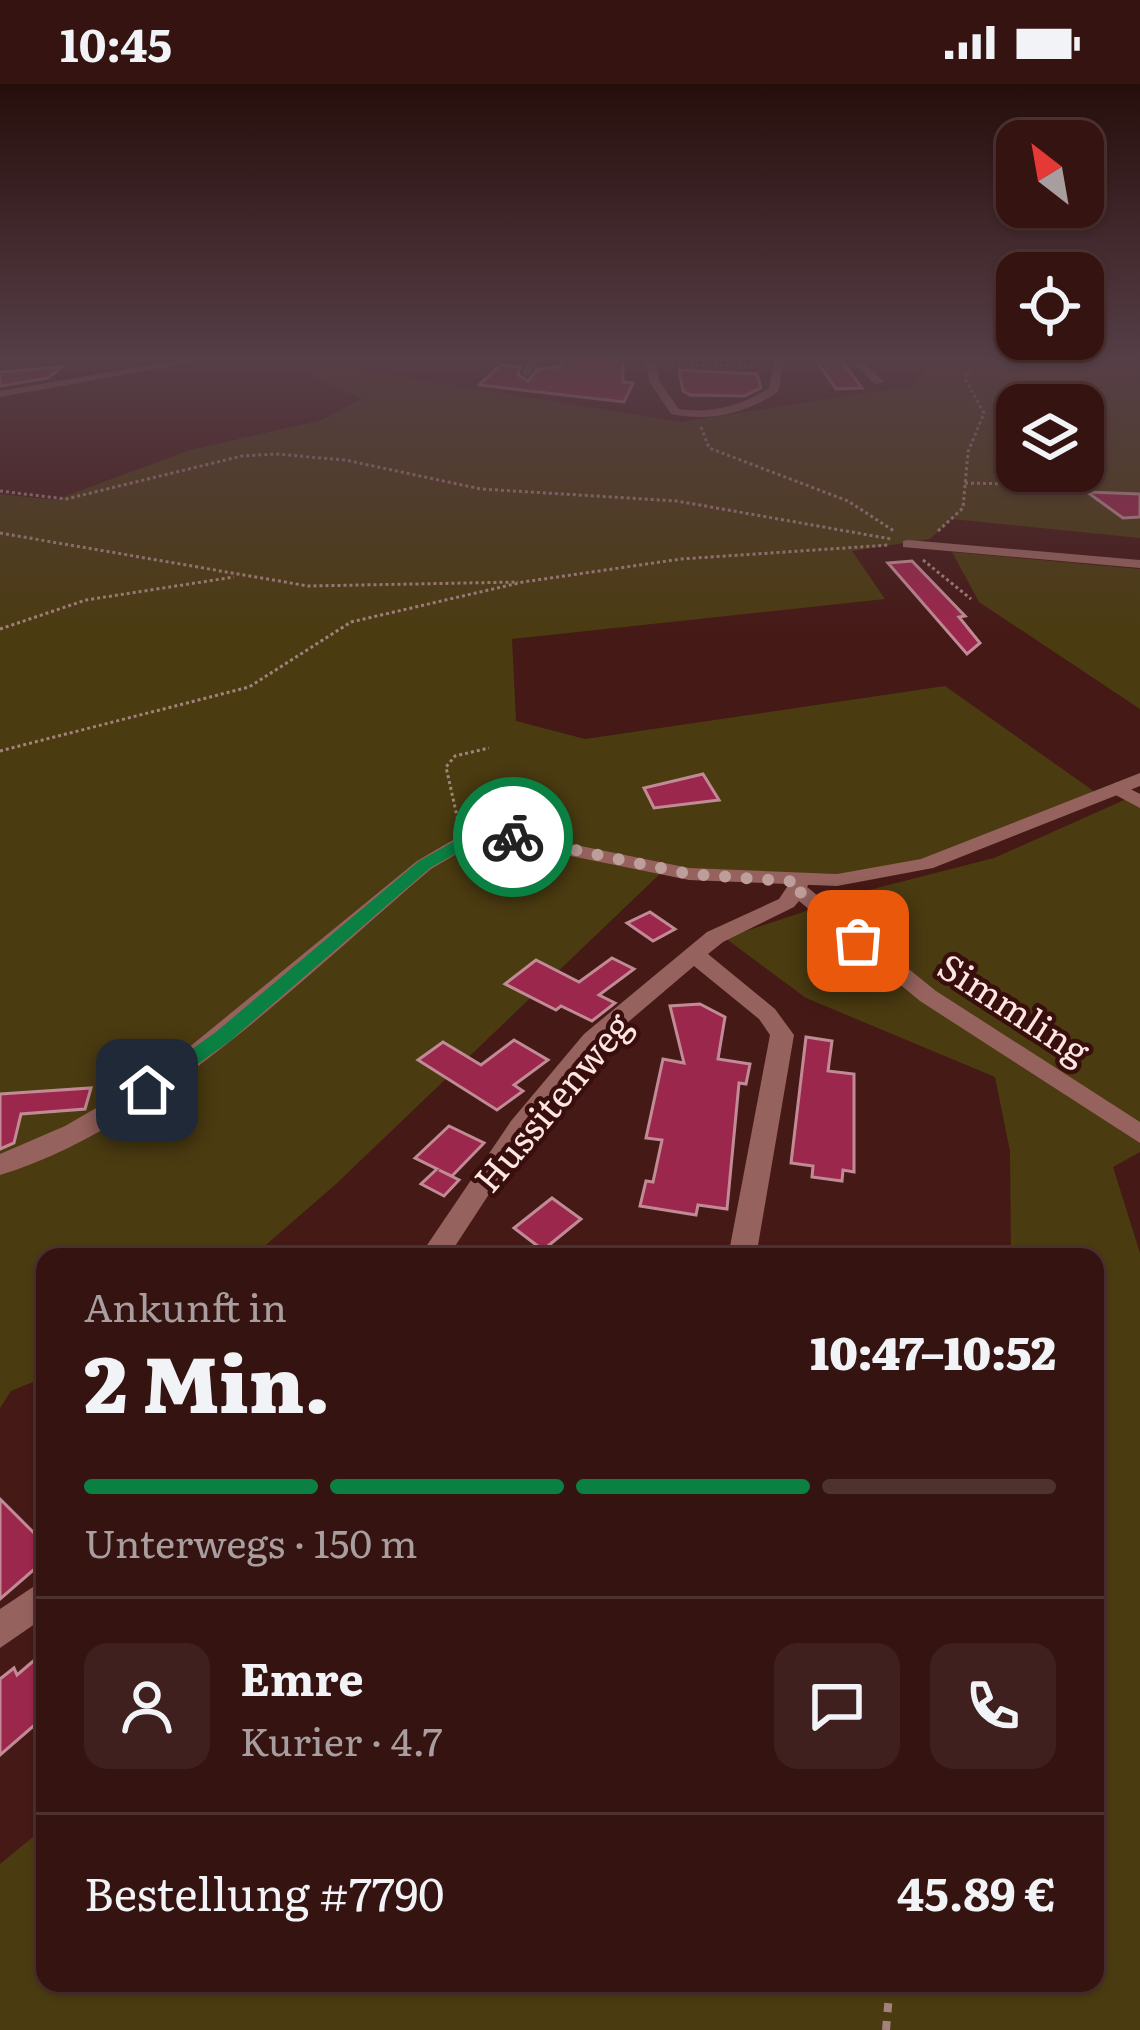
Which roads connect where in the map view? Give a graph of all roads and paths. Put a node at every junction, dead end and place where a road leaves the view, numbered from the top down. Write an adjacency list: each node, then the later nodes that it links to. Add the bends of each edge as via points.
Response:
1 (714, 451): 7 (path, via 756,473 830,489)
2 (968, 451): 3 (path)
3 (965, 483): 4 (path); 7 (path, via 963,508 930,539)
4 (996, 484)
5 (0, 491): 7 (path, via 65,499 276,454 501,492 677,501)
6 (0, 533): 9 (path)
7 (908, 544): 8 (street); 10 (path, via 681,559); 11 (path)
8 (1140, 564)
9 (240, 577): 10 (path, via 308,586); 12 (path, via 122,590)
10 (524, 582): 14 (path, via 351,622 250,687)
11 (971, 599)
12 (0, 629)
13 (489, 748): 18 (path, via 455,756 446,767)
14 (0, 751)
15 (1140, 779): 16 (street)
16 (1117, 788): 17 (street); 19 (street, via 926,864)
17 (1140, 802)
18 (465, 842): 19 (street, via 516,837 689,874); 22 (street, via 424,865 169,1077)
19 (800, 886): 20 (street, Hussitenweg, via 775,911); 21 (street, Simmling, via 928,996)
20 (694, 954): 23 (street, Hussitenweg, via 592,1040 520,1127); 24 (street, via 782,1035)
21 (1140, 1134)
22 (0, 1165)
23 (440, 1248)
24 (744, 1248)
25 (36, 1603): 26 (street)
26 (0, 1631)
27 (889, 1992): 28 (path)
28 (886, 2030)

